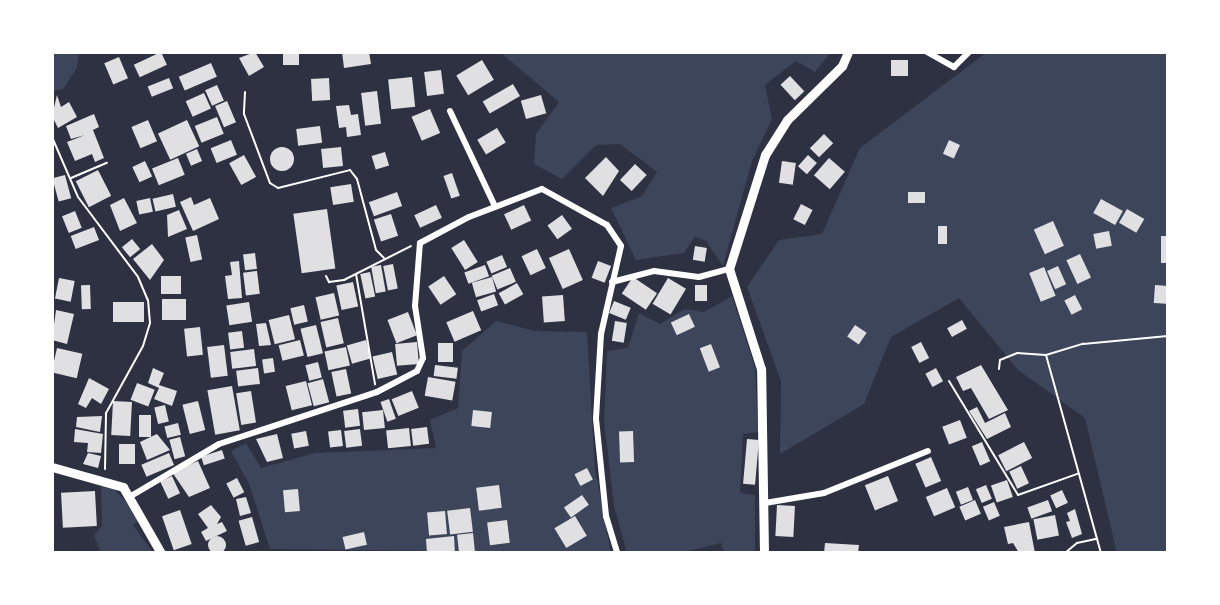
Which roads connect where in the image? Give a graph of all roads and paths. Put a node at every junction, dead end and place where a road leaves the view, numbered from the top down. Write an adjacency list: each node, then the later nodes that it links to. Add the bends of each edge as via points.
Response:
1 (848, 52): 12 (main road, via 842,66 787,120 765,155)
2 (927, 52): 3 (street, via 954,67)
3 (969, 52)
4 (245, 92): 11 (path, via 244,114 270,183 278,188 350,170 376,250)
5 (450, 111): 9 (street)
6 (52, 137): 8 (path)
7 (107, 163): 8 (path)
8 (70, 179): 24 (path, via 91,219 138,277 148,300 150,323 143,346 106,413)
9 (495, 206): 10 (street); 15 (street, via 541,189 607,225 621,246)
10 (420, 243): 11 (path); 20 (street, via 414,266 422,364)
11 (384, 258): 13 (path)
12 (729, 269): 15 (street, via 699,277 654,271); 26 (main road, via 761,369)
13 (356, 274): 14 (path, via 329,282); 20 (path)
14 (326, 276)
15 (612, 282): 29 (street, via 598,361 596,419 606,516)
16 (1168, 336): 17 (path, via 1083,344)
17 (1046, 355): 18 (path, via 1017,353 1000,360); 23 (path)
18 (999, 369)
19 (949, 381): 23 (path, via 1018,495)
20 (377, 392): 25 (street, via 219,444)
21 (928, 451): 26 (street, via 836,490)
22 (52, 467): 24 (main road)
23 (1078, 474): 27 (path)
24 (105, 479): 25 (main road)
25 (131, 496): 28 (main road)
26 (765, 503): 30 (main road)
27 (1096, 539): 31 (path, via 1077,543); 32 (path)
28 (161, 553)
29 (617, 553)
30 (764, 553)
31 (1065, 553)
32 (1101, 553)

